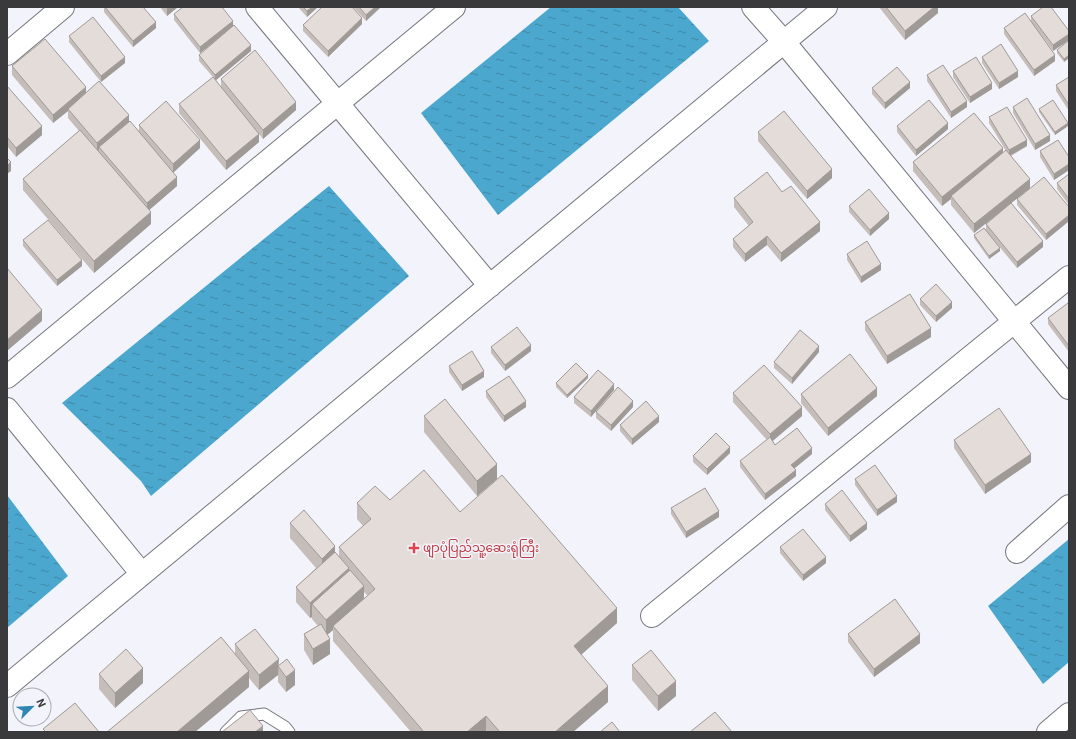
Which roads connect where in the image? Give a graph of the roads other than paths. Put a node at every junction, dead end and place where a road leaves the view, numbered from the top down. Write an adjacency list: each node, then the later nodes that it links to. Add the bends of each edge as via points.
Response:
1 (63, 7): 7 (street)
2 (257, 7): 8 (street)
3 (454, 7): 8 (street)
4 (753, 7): 6 (street)
5 (826, 7): 6 (street)
6 (784, 42): 10 (street); 11 (street)
7 (7, 54)
8 (338, 103): 10 (street); 12 (street)
9 (1069, 277): 11 (street)
10 (490, 286): 17 (street)
11 (1014, 322): 13 (street); 18 (street)
12 (7, 377)
13 (1069, 388)
14 (7, 409): 17 (street)
15 (1069, 506): 16 (street)
16 (1017, 552)
17 (142, 574): 19 (street)
18 (652, 616)
19 (7, 686)
20 (1069, 714): 23 (street)
21 (226, 732): 22 (lane, via 241,717 264,714)
22 (289, 732)
23 (1048, 732)

